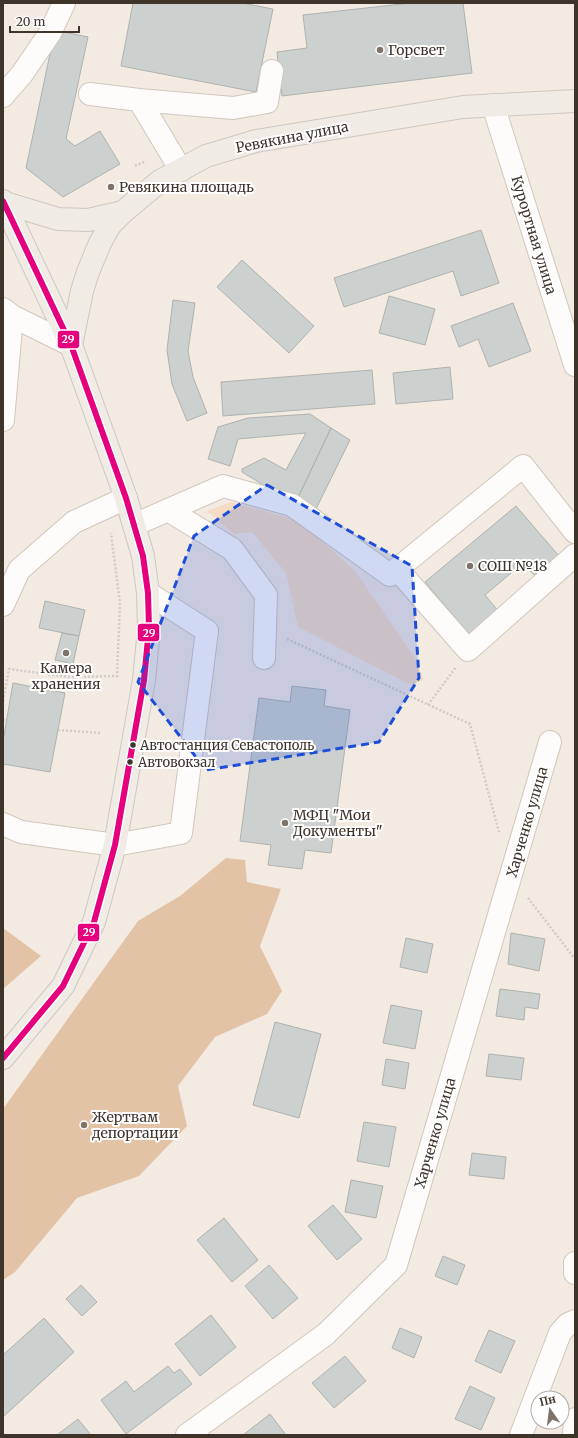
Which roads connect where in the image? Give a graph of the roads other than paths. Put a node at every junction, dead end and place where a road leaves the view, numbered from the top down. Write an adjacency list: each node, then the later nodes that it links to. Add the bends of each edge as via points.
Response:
1 (64, 3): 4 (street, via 50,33 22,74)
2 (272, 71): 5 (street, via 268,102 234,108)
3 (90, 94): 5 (street)
4 (3, 96)
5 (139, 100): 8 (street)
6 (575, 101): 7 (main road, Ревякина улица)
7 (493, 105): 8 (main road, Ревякина улица, via 463,107 256,141 206,156); 13 (street, Курортная улица)
8 (181, 170): 10 (main road, Ревякина улица, via 160,181)
9 (4, 202): 10 (main road, via 58,219 88,220); 12 (main road)
10 (123, 212): 12 (main road, Ревякина улица, via 110,225 88,272)
11 (8, 313): 12 (street); 14 (street)
12 (71, 345): 15 (main road)
13 (575, 365)
14 (3, 420)
15 (117, 502): 18 (main road); 22 (street, via 74,522 19,570)
16 (168, 510): 18 (street); 20 (street, via 223,486 292,505 390,575); 23 (street, via 232,549 266,595)
17 (572, 523): 20 (street, via 523,466)
18 (134, 525): 21 (main road, via 143,556)
19 (575, 555): 20 (street, via 468,650)
20 (397, 569)
21 (148, 593): 26 (main road, via 149,628 144,680); 26 (street, via 207,631 180,833)
22 (3, 605)
23 (264, 658)
24 (550, 742): 34 (street, Харченко улица, via 396,1265 326,1334)
25 (3, 824): 26 (street, via 21,832)
26 (115, 845): 27 (main road, via 94,922 63,986)
27 (28, 1026): 28 (main road); 29 (main road)
28 (3, 1042)
29 (3, 1058)
30 (575, 1264): 31 (street)
31 (575, 1273)
32 (575, 1322): 35 (street, via 568,1324 560,1333)
33 (575, 1419): 36 (street)
34 (187, 1435)
35 (521, 1435)
36 (574, 1435)

